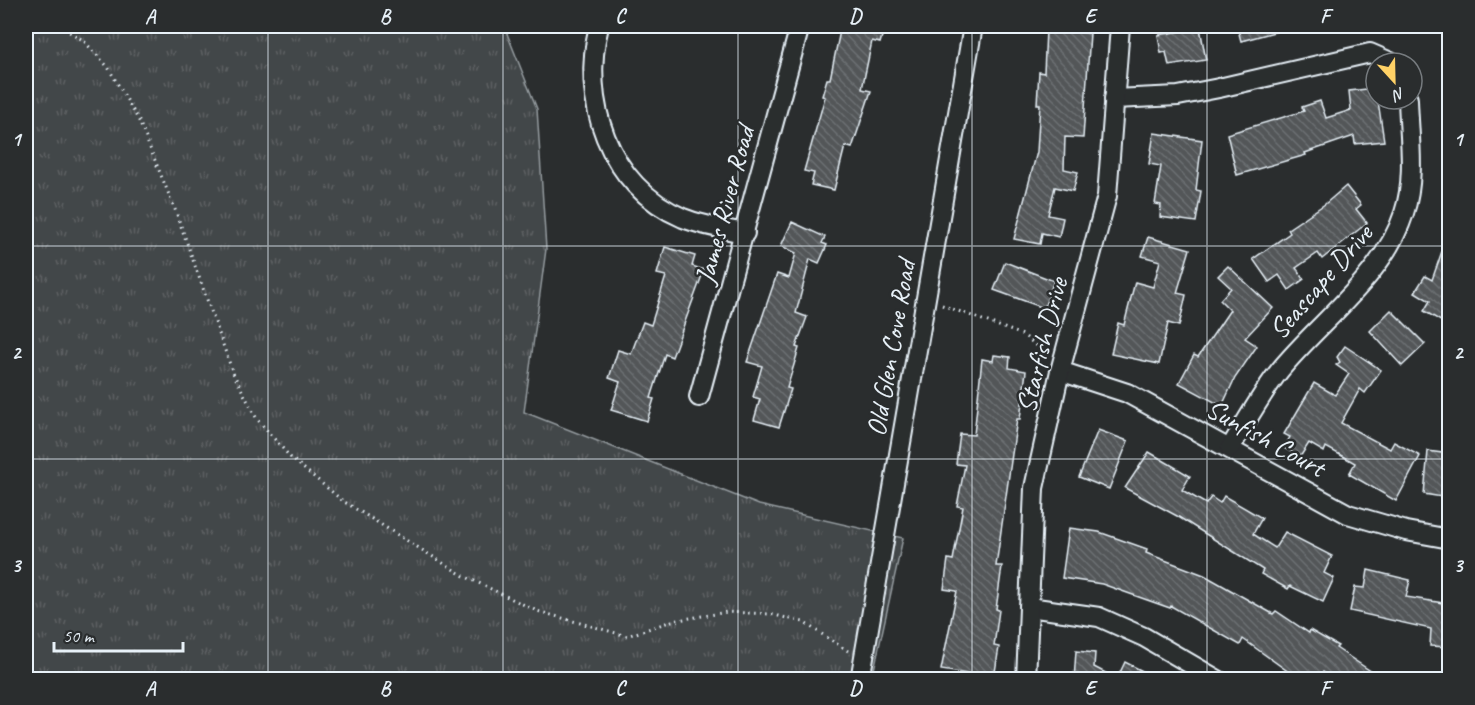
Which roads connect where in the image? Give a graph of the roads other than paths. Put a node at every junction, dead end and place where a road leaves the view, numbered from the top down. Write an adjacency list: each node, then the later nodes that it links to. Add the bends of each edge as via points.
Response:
1 (599, 26): 8 (street, via 591,76 596,108 612,152 635,187 682,218)
2 (800, 26): 8 (street, James River Road)
3 (973, 26): 14 (street, Old Glen Cove Road)
4 (1120, 26): 6 (street, Starfish Drive)
5 (1364, 53): 6 (street, via 1178,96)
6 (1114, 99): 9 (street, Starfish Drive, via 1107,196)
7 (1408, 111): 11 (street, Seascape Drive, via 1410,183 1405,212 1394,240 1369,276 1316,328 1278,373)
8 (745, 233): 10 (street, James River Road)
9 (1060, 371): 11 (street, Sunfish Court, via 1127,393); 13 (street, Starfish Drive, via 1035,488)
10 (699, 398)
11 (1230, 448): 12 (street, Sunfish Court, via 1348,514)
12 (1449, 539)
13 (1029, 607): 15 (street, Starfish Drive); 16 (street, via 1099,617 1144,637)
14 (863, 671)
15 (1026, 680)
16 (1218, 680)

